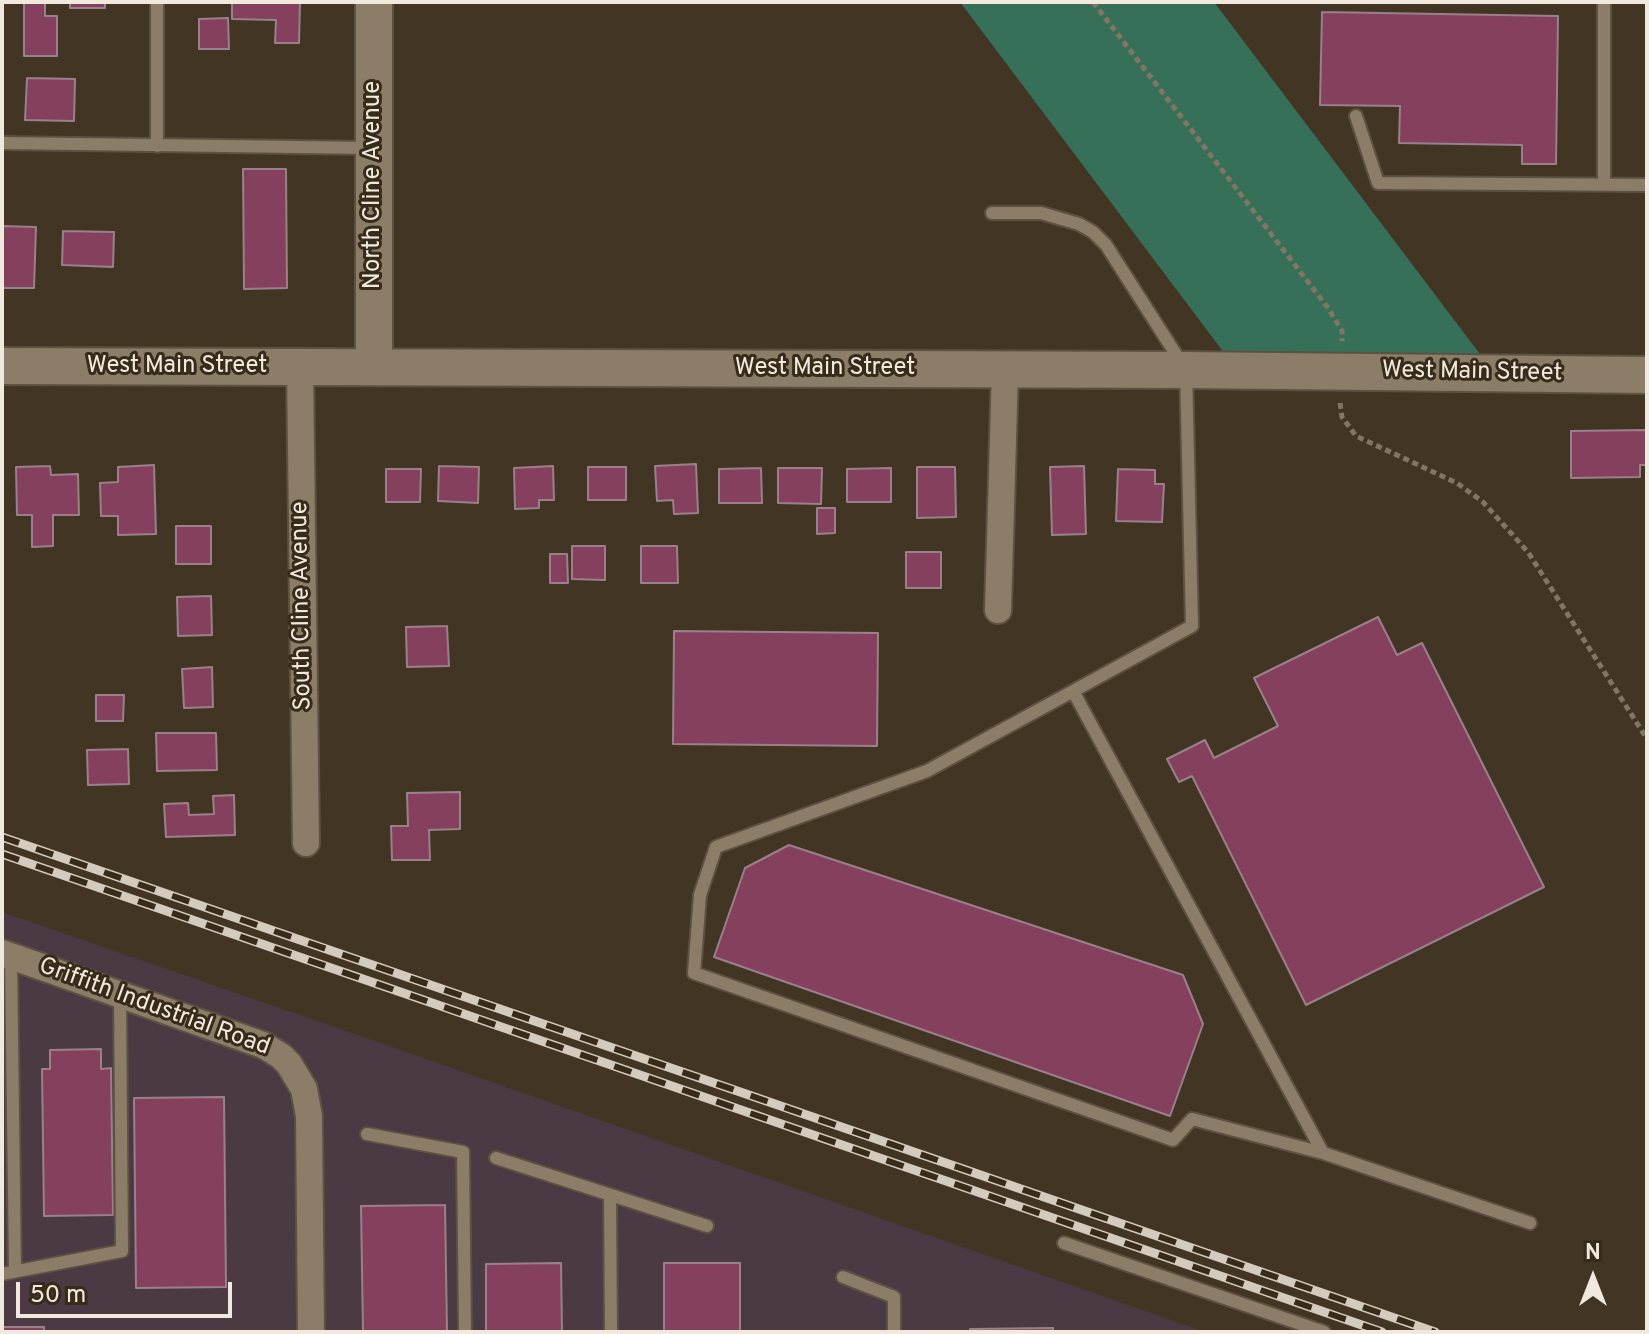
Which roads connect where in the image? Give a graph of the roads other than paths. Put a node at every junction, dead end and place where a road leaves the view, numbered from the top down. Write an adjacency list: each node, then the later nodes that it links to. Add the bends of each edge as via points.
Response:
1 (157, 2): 6 (lane)
2 (374, 2): 7 (street, North Cline Avenue)
3 (1604, 2): 8 (lane)
4 (1356, 116): 8 (lane, via 1378,183)
5 (2, 143): 6 (lane)
6 (157, 146): 7 (lane)
7 (374, 148): 12 (street, North Cline Avenue)
8 (1604, 184): 9 (lane)
9 (1647, 185)
10 (992, 213): 15 (lane, via 1041,213 1093,232)
11 (2, 366): 13 (street, West Main Street)
12 (374, 367): 13 (street, West Main Street); 14 (street, West Main Street)
13 (300, 368): 19 (street, South Cline Avenue)
14 (1005, 370): 15 (street, West Main Street); 17 (street)
15 (1186, 370): 16 (street, West Main Street); 18 (lane, via 1192,626)
16 (1647, 375)
17 (998, 610)
18 (1073, 691): 23 (lane); 23 (lane, via 927,771 716,847 700,895 694,973 1173,1140 1192,1119)
19 (306, 843)
20 (6, 954): 21 (street, Griffith Industrial Road); 29 (lane)
21 (120, 994): 29 (lane, via 122,1251); 31 (street, Griffith Industrial Road, via 263,1045 298,1076 309,1116)
22 (367, 1134): 32 (lane, via 463,1152)
23 (1323, 1153): 26 (lane)
24 (496, 1158): 25 (lane)
25 (610, 1195): 27 (lane); 33 (lane)
26 (1530, 1223)
27 (707, 1226)
28 (1064, 1243): 35 (lane)
29 (8, 1273)
30 (843, 1277): 34 (lane, via 894,1297)
31 (311, 1332)
32 (465, 1332)
33 (611, 1332)
34 (894, 1332)
35 (1324, 1332)

